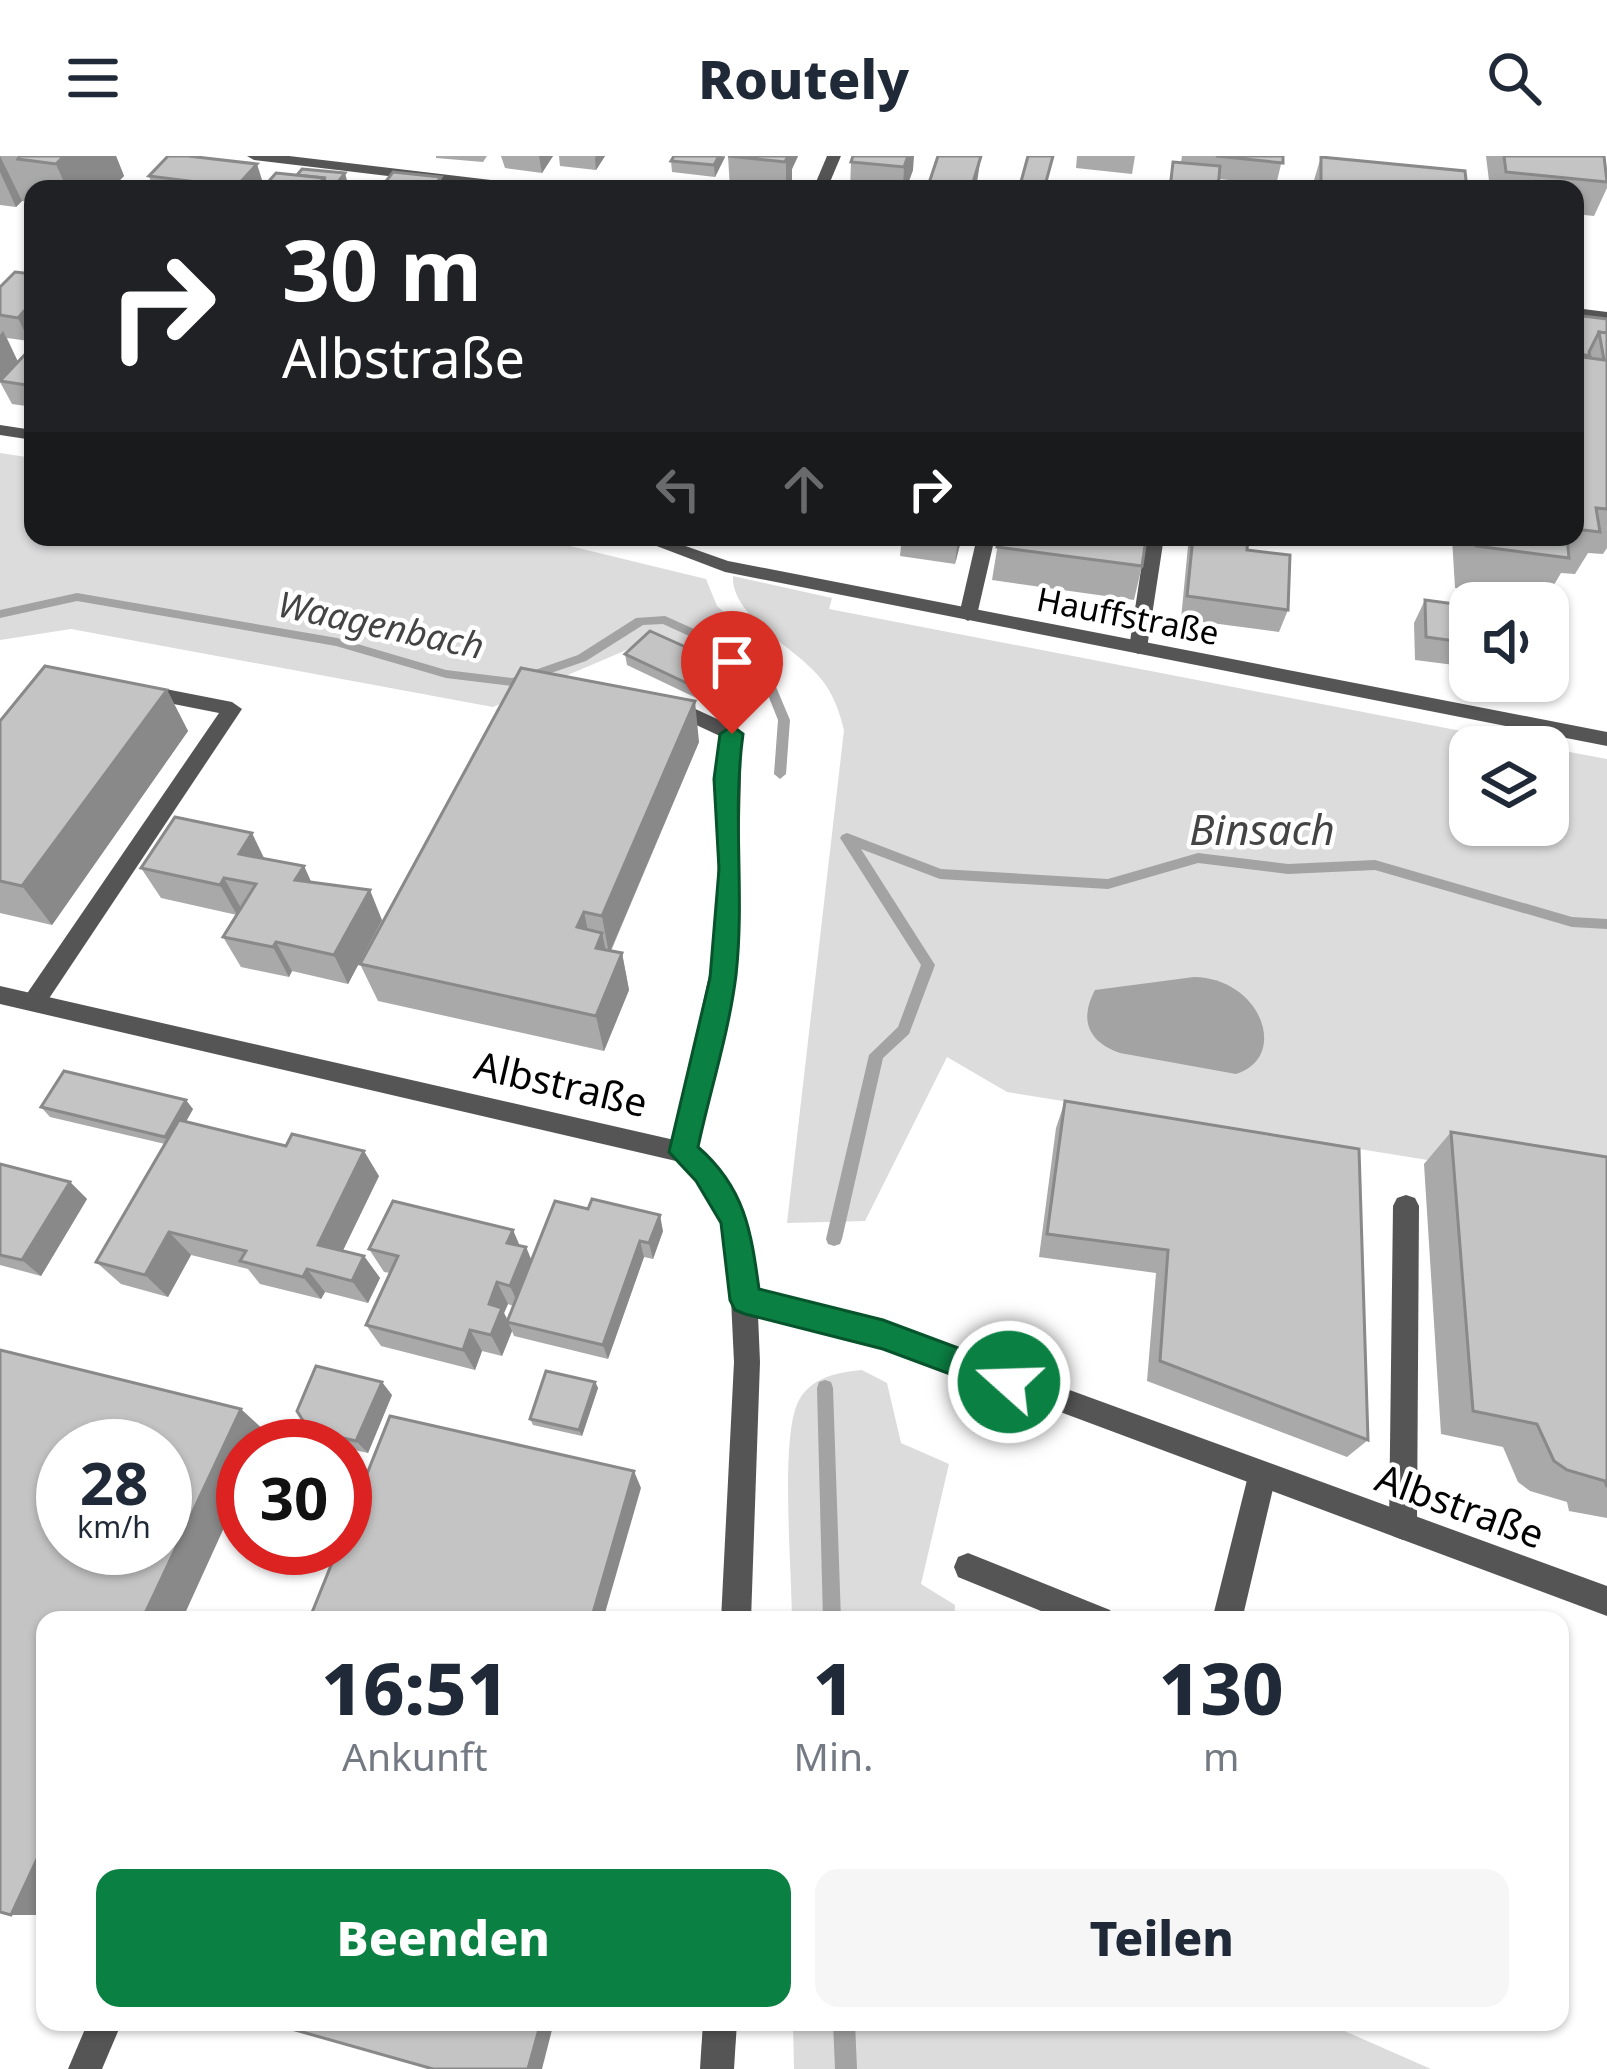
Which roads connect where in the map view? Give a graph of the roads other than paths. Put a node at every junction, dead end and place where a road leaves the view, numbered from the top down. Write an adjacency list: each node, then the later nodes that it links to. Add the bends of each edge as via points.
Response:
1 (254, 156): 2 (street)
2 (456, 180)
3 (684, 546): 6 (street, Hauffstraße, via 725,566)
4 (984, 546): 6 (street)
5 (1153, 546): 7 (street)
6 (968, 615): 7 (street, Hauffstraße)
7 (1138, 648): 10 (street, Hauffstraße)
8 (135, 690): 12 (street, via 232,710)
9 (647, 693): 13 (street, via 732,734 723,978)
10 (1607, 739)
11 (0, 994): 12 (street, Albstraße)
12 (34, 1002): 13 (street, Albstraße)
13 (683, 1152): 15 (street, Albstraße, via 706,1172 735,1221)
14 (1406, 1206): 17 (street)
15 (745, 1300): 16 (street, Albstraße, via 883,1334); 20 (street)
16 (1262, 1476): 17 (street, Albstraße); 22 (street)
17 (1403, 1526): 19 (street, Albstraße)
18 (968, 1567): 21 (street)
19 (1607, 1601)
20 (736, 1611)
21 (1078, 1611)
22 (1229, 1611)
23 (101, 2031): 25 (street)
24 (719, 2031): 26 (street)
25 (85, 2069)
26 (717, 2069)

